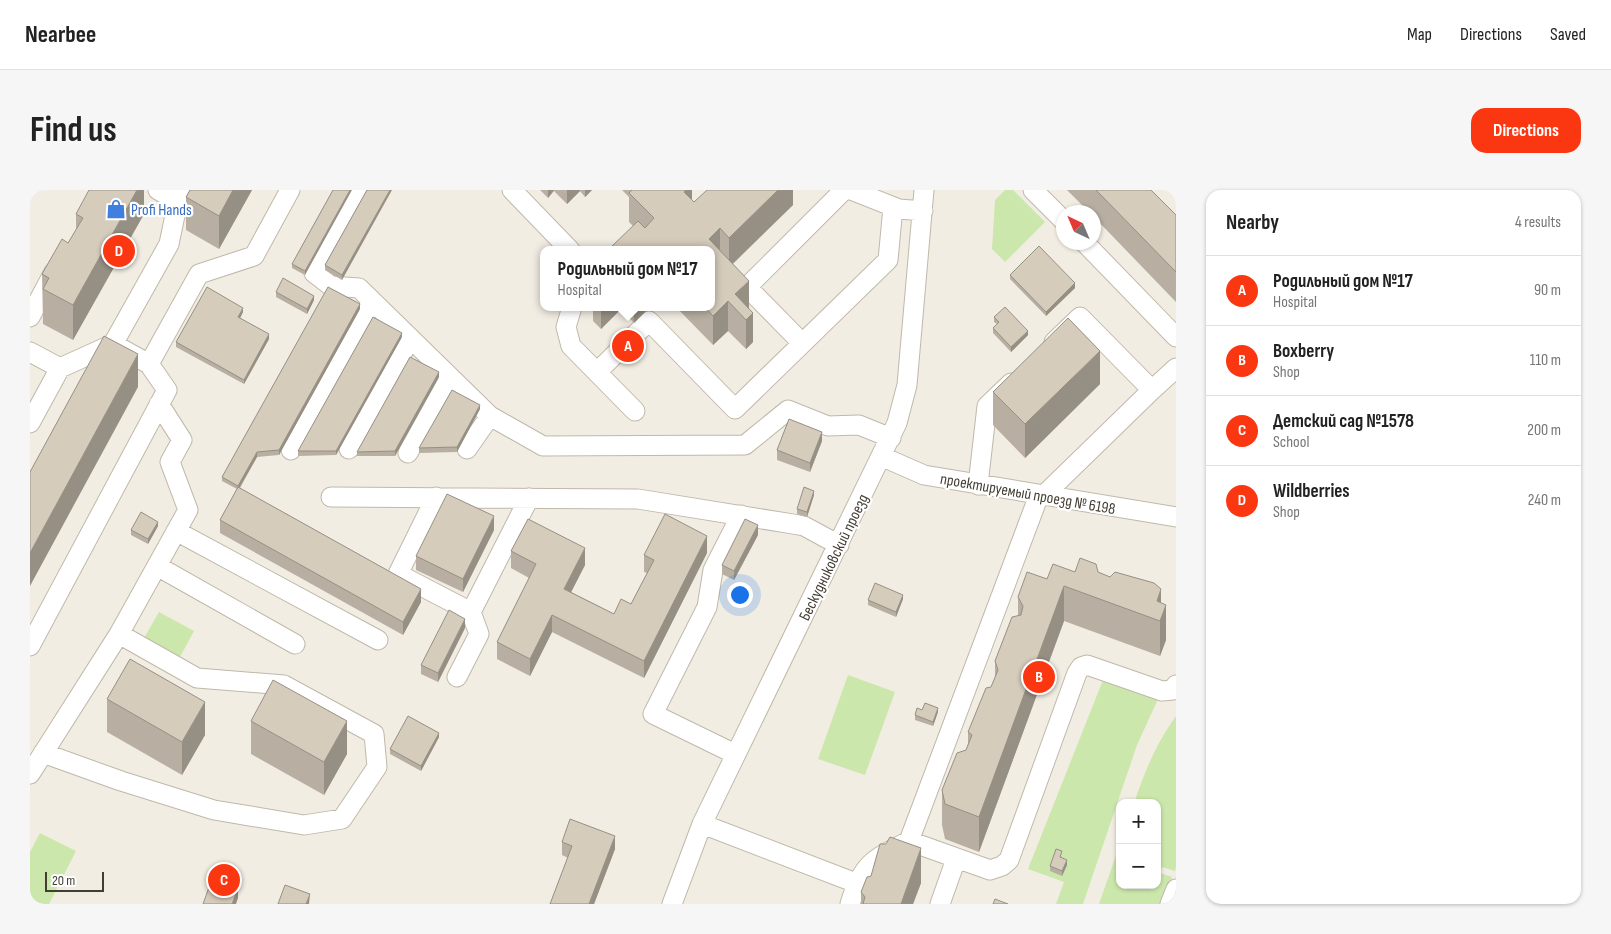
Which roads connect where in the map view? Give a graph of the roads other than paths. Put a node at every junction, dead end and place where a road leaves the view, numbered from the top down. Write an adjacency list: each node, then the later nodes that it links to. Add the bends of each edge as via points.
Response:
1 (158, 190): 9 (street)
2 (290, 190): 25 (street, via 254,256 199,274)
3 (360, 190): 16 (street, via 314,273 331,286 359,288)
4 (512, 190): 13 (street)
5 (844, 190): 21 (street, via 747,287)
6 (851, 190): 10 (street)
7 (924, 190): 11 (street, Бескудниковский проезд)
8 (1033, 190): 12 (street)
9 (181, 195): 22 (street, via 169,244)
10 (893, 207): 11 (street); 21 (street, via 888,260)
11 (923, 211): 36 (street, Бескудниковский проезд, via 907,385)
12 (1056, 213)
13 (566, 246)
14 (1092, 250): 19 (street)
15 (62, 258): 18 (street)
16 (372, 301): 20 (street); 38 (street)
17 (571, 311): 28 (street, via 566,328 571,346)
18 (30, 317)
19 (1176, 337)
20 (410, 338): 30 (street); 39 (street)
21 (802, 343): 28 (street, via 735,409 649,321)
22 (113, 344): 25 (street); 26 (street)
23 (1044, 351): 31 (street, via 1080,317)
24 (30, 352): 26 (street)
25 (149, 364): 32 (street, via 167,390)
26 (60, 368): 35 (street)
27 (1176, 368): 31 (street)
28 (597, 372): 33 (street)
29 (1023, 372): 42 (street, via 987,406)
30 (450, 377): 34 (street); 40 (street)
31 (1152, 390): 43 (street)
32 (160, 404): 49 (street, via 182,440 170,462 188,510); 56 (street)
33 (635, 411)
34 (490, 416): 36 (street, via 542,446 745,445 788,410 828,426 859,426); 37 (street)
35 (30, 423)
36 (891, 438): 41 (street, Бескудниковский проезд)
37 (467, 449)
38 (291, 450)
39 (349, 450)
40 (408, 453)
41 (883, 457): 42 (street, проектируемый проезд № 6198, via 924,475); 50 (street, Бескудниковский проезд)
42 (978, 485): 43 (street, проектируемый проезд № 6198)
43 (1041, 496): 48 (street, проектируемый проезд № 6198); 63 (street)
44 (330, 497): 45 (street)
45 (436, 497): 46 (street); 52 (street, via 398,574)
46 (529, 498): 47 (street, via 638,498); 52 (street)
47 (741, 515): 50 (street, via 804,526); 60 (street, via 713,570 707,607 653,714)
48 (1176, 517)
49 (176, 532): 51 (street); 54 (street)
50 (839, 545): 60 (street, Бескудниковский проезд)
51 (157, 566): 53 (street); 55 (street)
52 (471, 612): 57 (street, via 478,634)
53 (119, 634): 59 (street); 59 (street, via 197,678 284,685 374,734 377,767 342,820 304,825 214,810)
54 (378, 640)
55 (296, 644)
56 (30, 646)
57 (457, 677)
58 (1176, 685): 64 (street, via 1173,690 1162,691 1087,665 1081,667 1009,860 990,870)
59 (43, 753): 61 (street)
60 (735, 754): 62 (street, Бескудниковский проезд)
61 (30, 774)
62 (702, 824): 65 (street); 67 (street, Бескудниковский проезд)
63 (909, 841): 64 (street); 65 (street, via 865,867)
64 (956, 859): 69 (street)
65 (856, 883): 68 (street)
66 (1176, 889): 70 (street)
67 (672, 904)
68 (850, 904)
69 (940, 904)
70 (1170, 904)

